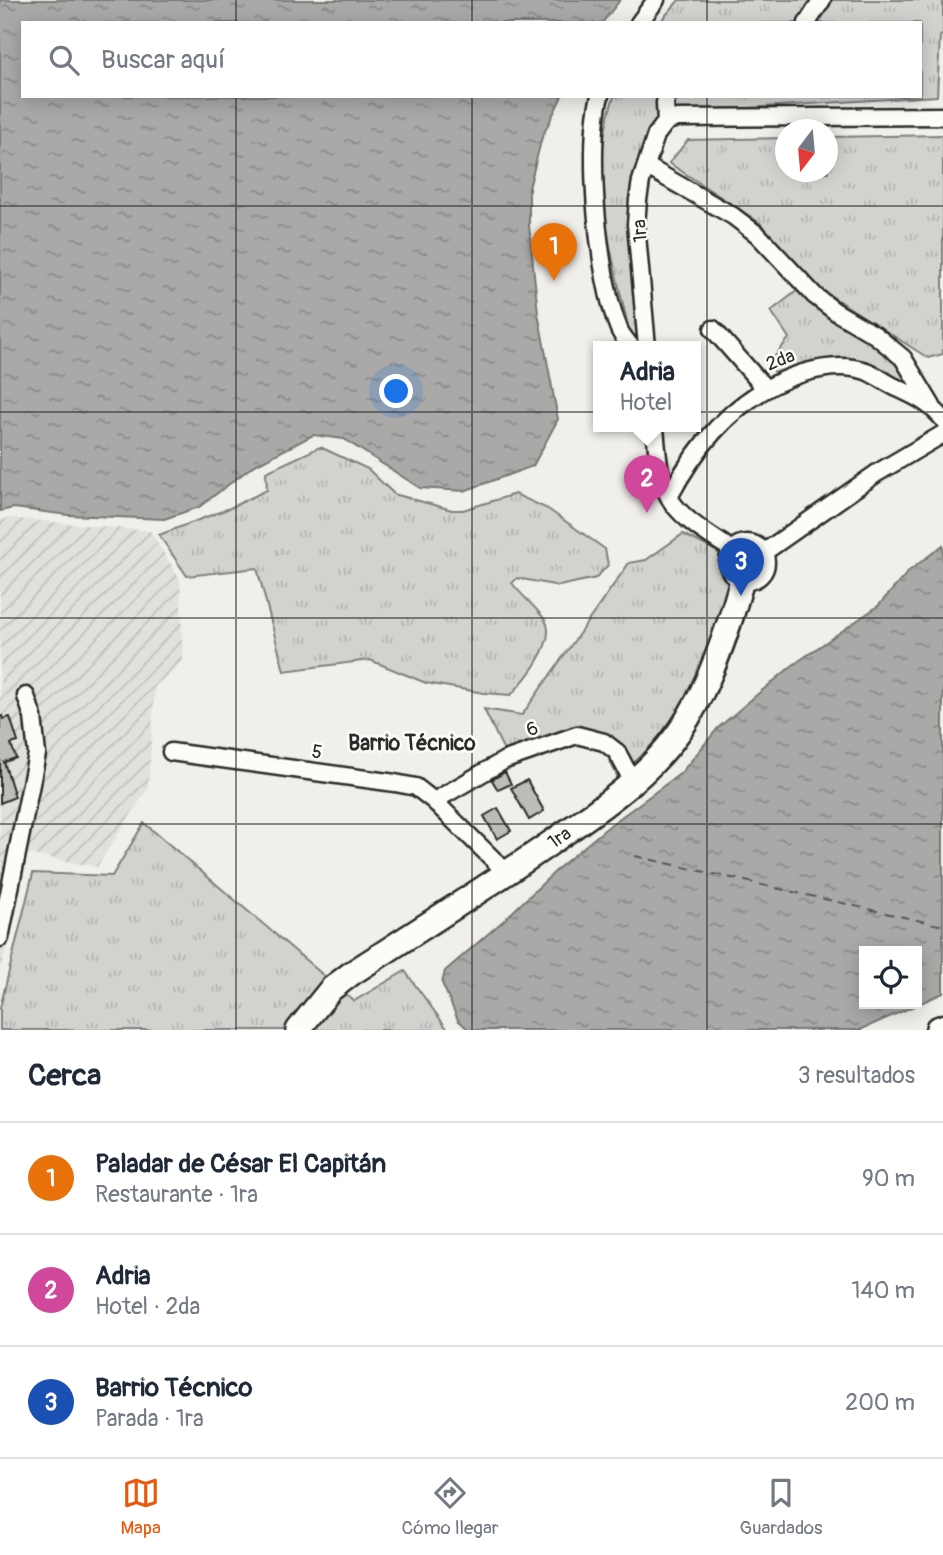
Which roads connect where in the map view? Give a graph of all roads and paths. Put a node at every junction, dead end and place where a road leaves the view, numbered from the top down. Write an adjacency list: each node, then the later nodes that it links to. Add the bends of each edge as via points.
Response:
1 (656, 0): 3 (street)
2 (822, 0): 4 (street)
3 (640, 21)
4 (808, 21)
5 (600, 98): 11 (street, via 593,134 598,226 612,305)
6 (666, 98): 8 (street)
7 (943, 116): 8 (street, via 677,118)
8 (666, 122): 9 (street, 1ra, via 656,135)
9 (646, 166): 12 (street, 1ra, via 636,224); 14 (street, via 758,235 816,296 903,358)
10 (713, 329): 13 (street)
11 (626, 341)
12 (646, 341)
13 (765, 388): 14 (street, 2da, via 816,369 838,367 866,371); 17 (street, 2da, via 709,437)
14 (938, 412)
15 (655, 432): 17 (street, via 657,458)
16 (943, 434): 19 (street)
17 (669, 497): 18 (street, via 682,513)
18 (732, 550): 19 (street, via 745,543); 20 (street, via 728,564)
19 (763, 553): 20 (street, via 761,574)
20 (741, 580): 23 (street, 1ra, via 729,627 689,717)
21 (26, 696): 26 (street, via 37,754)
22 (171, 752): 24 (street, 5, via 396,783 415,788)
23 (633, 782): 24 (street, 6, via 617,752 604,742 577,735 505,760); 25 (street, 1ra)
24 (434, 801): 25 (street, 5)
25 (507, 873): 28 (street, 1ra, via 352,973 331,989)
26 (0, 937)
27 (943, 1023): 29 (street)
28 (299, 1030)
29 (934, 1030)

